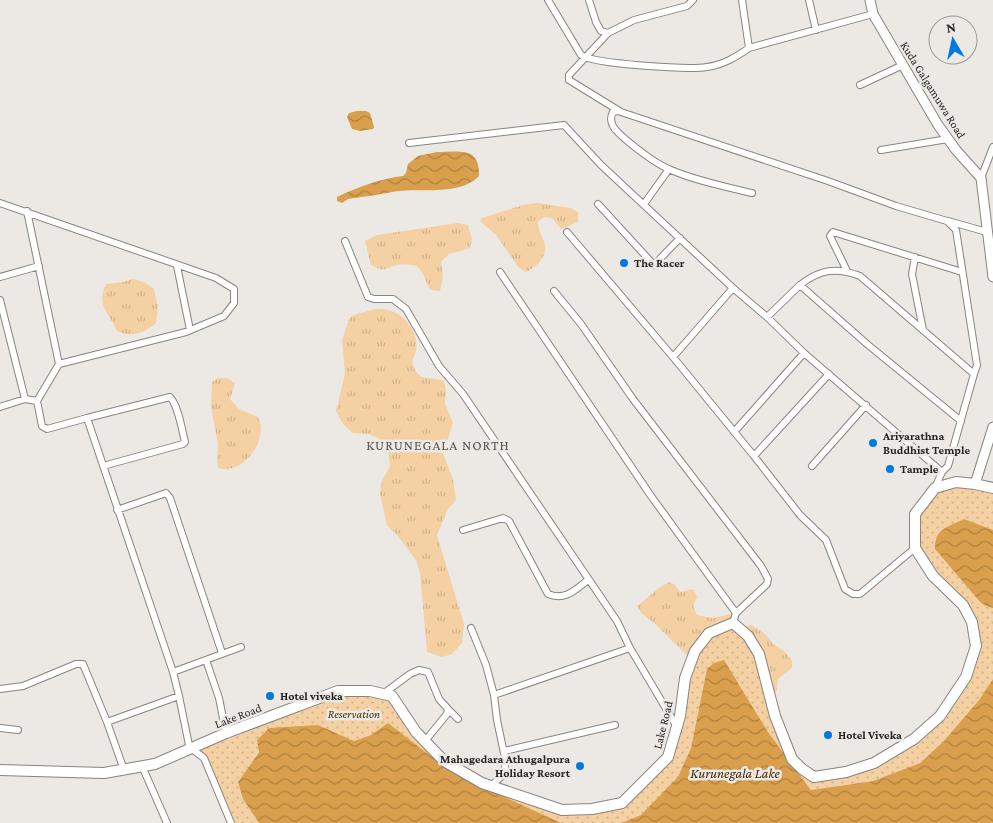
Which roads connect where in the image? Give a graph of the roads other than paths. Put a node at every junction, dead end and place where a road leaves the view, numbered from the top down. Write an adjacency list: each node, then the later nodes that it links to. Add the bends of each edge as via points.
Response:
1 (548, 0): 11 (street)
2 (589, 0): 9 (street, via 601,31)
3 (693, 0): 9 (street, via 687,6 634,20)
4 (742, 0): 10 (street)
5 (809, 0): 8 (street)
6 (870, 0): 7 (street, Kuda Galgamuwa Road)
7 (874, 14): 8 (street); 12 (street, Kuda Galgamuwa Road)
8 (816, 30): 10 (street)
9 (608, 33): 11 (street)
10 (749, 48): 11 (street, via 734,59 703,68)
11 (585, 58): 14 (street, via 569,75 569,80)
12 (903, 65): 13 (street); 15 (street, Kuda Galgamuwa Road)
13 (860, 85)
14 (624, 113): 19 (street, via 613,112 611,116 617,131 641,153); 26 (street)
15 (948, 139): 18 (street); 20 (street, Kuda Galgamuwa Road)
16 (409, 143): 24 (street, via 562,124)
17 (993, 147): 20 (street)
18 (881, 150)
19 (669, 169): 21 (street); 24 (street)
20 (981, 178): 28 (street)
21 (752, 193)
22 (0, 203): 25 (street)
23 (598, 204): 29 (street, via 654,265)
24 (644, 204): 29 (street)
25 (28, 211): 32 (street); 33 (street)
26 (942, 220): 28 (street); 36 (street, via 956,230)
27 (567, 232): 47 (street)
28 (987, 232): 38 (street)
29 (680, 238): 40 (street)
30 (345, 241): 69 (street, via 368,297 393,299 406,309 439,366 463,394)
31 (915, 257): 34 (street, via 833,232 830,236); 36 (street); 45 (street, via 912,274)
32 (39, 266): 37 (street); 48 (street)
33 (177, 266): 44 (street); 44 (street, via 216,278 234,289 234,303 224,316)
34 (848, 271): 39 (street, via 825,271); 45 (street, via 860,276)
35 (500, 272): 70 (street, via 651,496)
36 (962, 272): 50 (street, via 978,364)
37 (0, 277)
38 (993, 277)
39 (800, 285): 43 (street); 56 (street)
40 (732, 288): 43 (street); 47 (street)
41 (554, 291): 70 (street, via 761,566 767,584)
42 (0, 300): 51 (street)
43 (767, 317): 46 (street)
44 (190, 330): 48 (street)
45 (923, 330): 50 (street)
46 (804, 353): 49 (street); 58 (street)
47 (673, 356): 58 (street)
48 (59, 364): 52 (street)
49 (830, 374): 53 (street); 59 (street)
50 (974, 374): 56 (street)
51 (25, 399): 52 (street); 54 (street)
52 (37, 401): 55 (street, via 42,426 47,429)
53 (866, 405): 61 (street); 62 (street)
54 (0, 407)
55 (87, 418): 60 (street); 60 (street, via 170,397 181,423 183,444)
56 (962, 421): 62 (street, via 948,466)
57 (993, 427): 63 (street)
58 (734, 432): 59 (street)
59 (754, 456): 68 (street, via 800,515 826,540 845,589 853,594 860,594)
60 (102, 466): 66 (street)
61 (812, 466)
62 (942, 472): 64 (street)
63 (976, 484): 64 (main road, via 956,482); 65 (main road)
64 (935, 488): 68 (main road, via 915,514)
65 (993, 488)
66 (117, 510): 75 (street, via 166,493 170,498); 77 (street)
67 (463, 530): 69 (street, via 503,518 509,521 548,594 555,597 568,595)
68 (915, 548): 71 (main road, via 933,576 963,605 972,622 976,646 966,677 940,716 914,739 874,763 814,777 802,769 792,759 775,716 759,654 748,636)
69 (588, 580): 74 (street, via 617,621)
70 (736, 613): 71 (street)
71 (733, 624): 86 (main road, Lake Road, via 709,633 695,652 685,678)
72 (471, 628): 80 (street)
73 (241, 647): 75 (street)
74 (630, 648): 80 (street); 86 (street)
75 (222, 654): 76 (street)
76 (206, 660): 77 (street); 89 (street)
77 (173, 672): 81 (street)
78 (0, 689): 84 (street, via 23,686 83,664)
79 (383, 694): 82 (street, via 410,674 419,670 428,672 439,699); 89 (main road, Lake Road, via 338,691); 90 (main road, Lake Road, via 392,696)
80 (494, 695): 92 (street)
81 (179, 696): 84 (street); 91 (street)
82 (448, 709): 83 (street); 90 (street, via 448,714)
83 (458, 719)
84 (107, 722): 95 (street)
85 (615, 724): 92 (street)
86 (677, 727): 96 (main road, Lake Road, via 668,757 622,803 562,810)
87 (0, 728): 88 (street)
88 (18, 730)
89 (226, 733): 91 (main road, Lake Road)
90 (425, 741): 96 (main road, Lake Road, via 444,761)
91 (191, 749): 93 (main road, Lake Road); 98 (street, via 204,758)
92 (504, 751): 96 (street, via 505,773)
93 (142, 766): 95 (main road, Lake Road); 97 (street)
94 (0, 770): 95 (main road, Lake Road, via 104,773)
95 (124, 770)
96 (491, 786)
97 (167, 823)
98 (231, 823)

